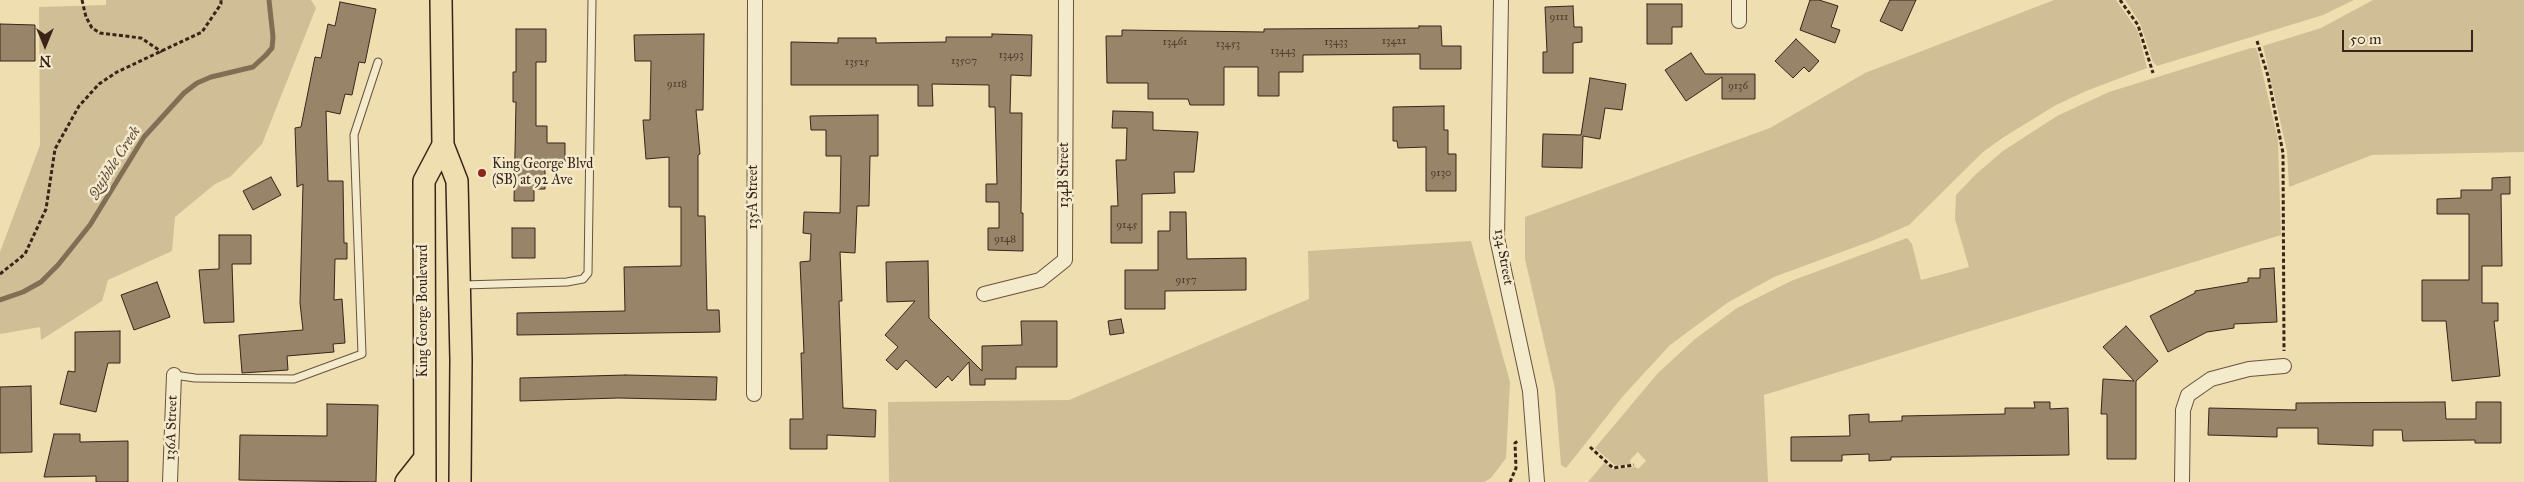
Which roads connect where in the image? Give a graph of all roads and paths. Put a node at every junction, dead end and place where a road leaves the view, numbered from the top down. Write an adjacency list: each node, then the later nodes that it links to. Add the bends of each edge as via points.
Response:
1 (82, 0): 12 (path, via 92,28 100,33 141,38)
2 (221, 0): 12 (path, via 202,32)
3 (441, 0): 15 (main road, King George Boulevard)
4 (592, 0): 17 (lane, via 588,273 583,279 567,282)
5 (755, 0): 21 (street, 135A Street)
6 (1066, 0): 18 (street, 134B Street, via 1065,260 1040,280)
7 (1501, 0): 32 (street, 134 Street, via 1497,238 1530,391)
8 (1739, 0): 10 (street)
9 (2120, 0): 14 (path, via 2138,25)
10 (1739, 21)
11 (2257, 41): 19 (path, via 2283,153)
12 (162, 52): 16 (path, via 98,84 79,106 55,149 46,209 25,254)
13 (378, 62): 20 (lane, via 354,134 362,354 294,379 196,378)
14 (2154, 73)
15 (443, 145): 17 (main road, King George Boulevard, via 457,181); 24 (main road, King George Boulevard, via 424,182)
16 (0, 274)
17 (460, 285): 26 (main road, King George Boulevard)
18 (984, 294)
19 (2284, 360): 33 (street, via 2211,379 2188,395 2183,410)
20 (174, 374): 27 (street, 136A Street)
21 (754, 394)
22 (1515, 443): 31 (path, via 1516,468)
23 (1590, 447): 25 (path, via 1614,468)
24 (425, 458): 28 (main road); 29 (main road, King George Boulevard)
25 (1634, 465)
26 (461, 474): 30 (main road)
27 (170, 482)
28 (406, 482)
29 (425, 482)
30 (476, 482)
31 (1510, 482)
32 (1537, 482)
33 (2182, 482)

